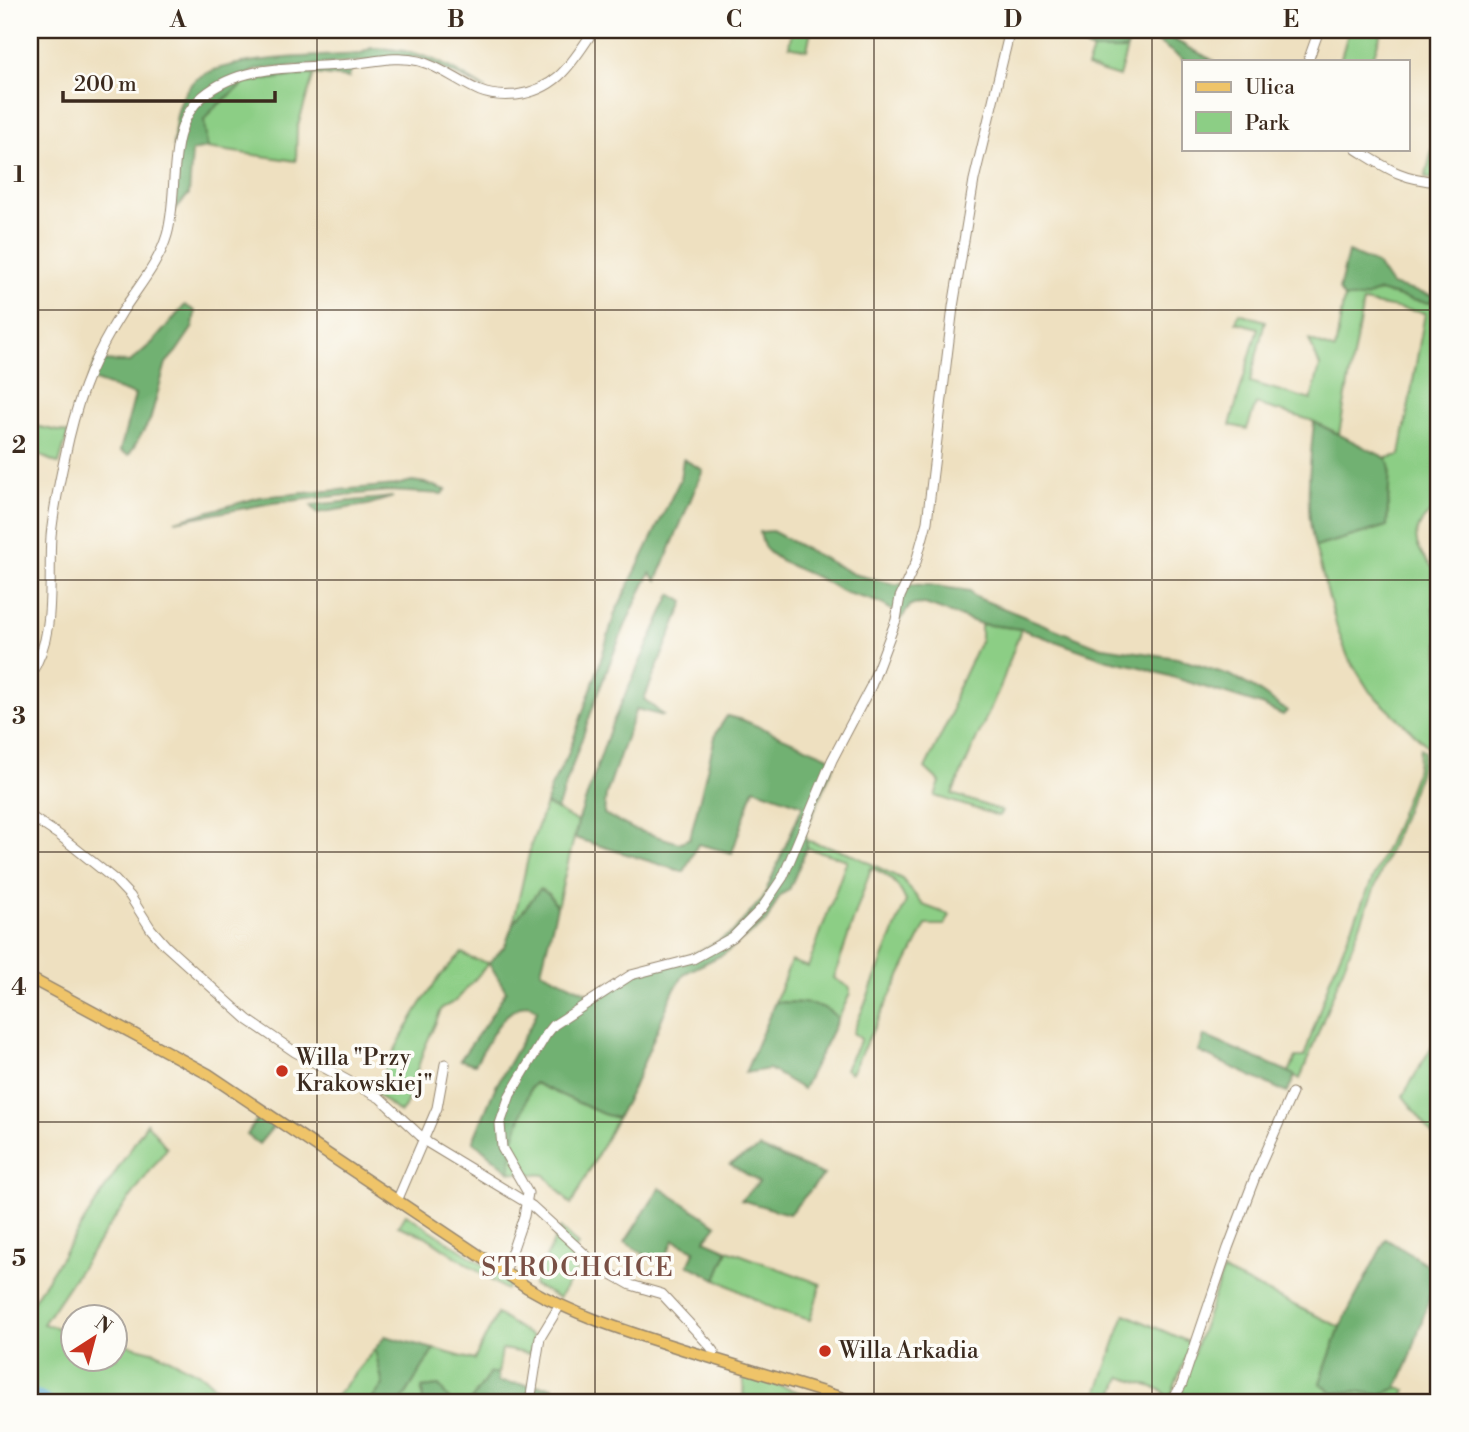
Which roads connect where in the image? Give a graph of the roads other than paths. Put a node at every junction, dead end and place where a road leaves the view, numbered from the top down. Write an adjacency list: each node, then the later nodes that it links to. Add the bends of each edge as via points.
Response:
1 (594, 30): 7 (street, via 555,80 526,93 504,96 483,92 421,62 397,58 238,77 219,85 193,106 178,142 163,247 101,346 83,385 53,515 44,645)
2 (1010, 30): 14 (street, via 974,180 953,307 928,522 871,686 832,760 783,877 762,908 719,946 673,966 631,975 562,1019 546,1035 510,1095 500,1124 504,1154 527,1190)
3 (1319, 30): 4 (street)
4 (1308, 60)
5 (1358, 150): 6 (street, via 1398,175)
6 (1439, 182)
7 (30, 675)
8 (30, 816): 12 (street, via 115,880 166,946 236,1010 295,1052 374,1094)
9 (30, 978): 13 (main road, via 208,1074)
10 (445, 1064): 12 (street, via 437,1108)
11 (1292, 1093): 20 (street, via 1255,1177)
12 (423, 1138): 13 (street); 14 (street)
13 (397, 1201): 15 (main road)
14 (527, 1203): 15 (street); 17 (street, via 599,1267 664,1296 710,1346)
15 (505, 1272): 16 (main road)
16 (560, 1306): 17 (main road); 18 (street, via 540,1338)
17 (713, 1358): 19 (main road)
18 (530, 1402)
19 (856, 1402)
20 (1172, 1402)

